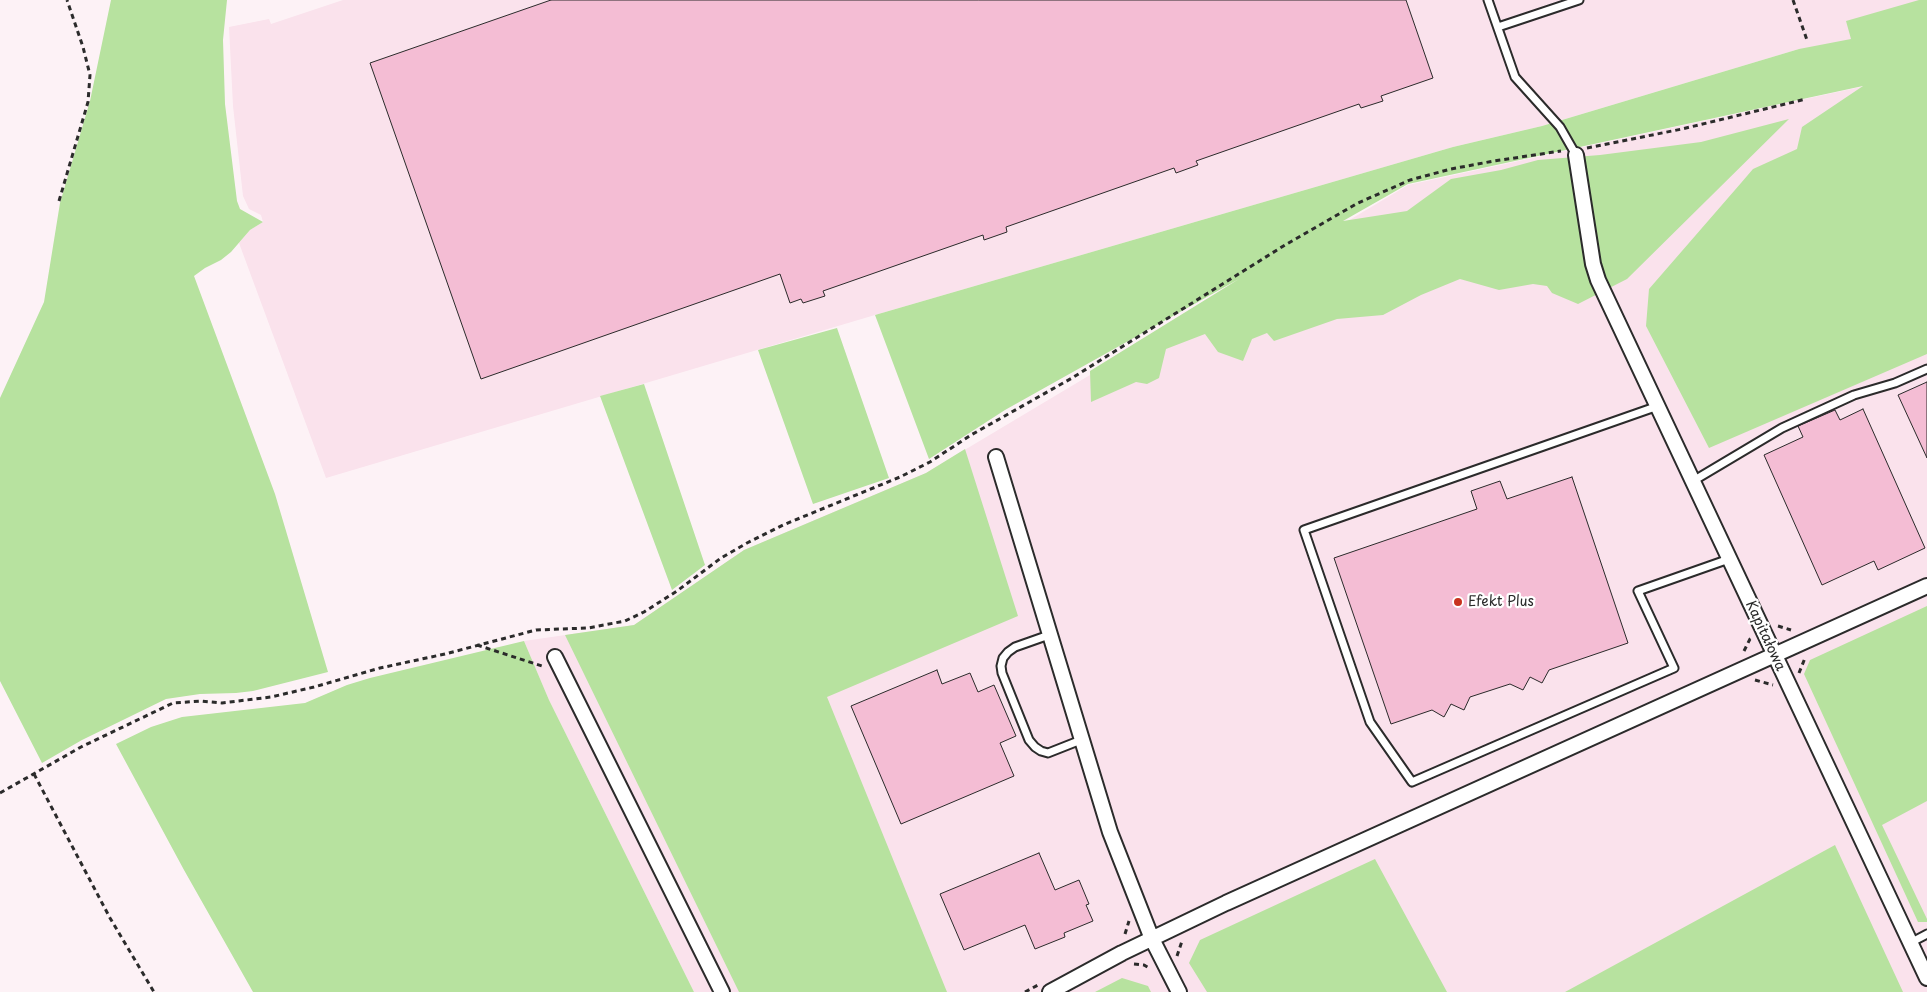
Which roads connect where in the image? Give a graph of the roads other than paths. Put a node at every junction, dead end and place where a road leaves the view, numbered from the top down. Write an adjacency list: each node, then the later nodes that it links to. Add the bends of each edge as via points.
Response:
1 (1488, 0): 3 (lane)
2 (1579, 0): 3 (lane)
3 (1498, 27): 4 (lane, via 1515,77 1560,126)
4 (1574, 152): 6 (street, Kapitałowa, via 1593,264)
5 (1927, 368): 8 (lane, via 1895,383 1854,395 1782,428)
6 (1658, 406): 8 (street, Kapitałowa); 9 (lane, via 1304,530 1370,722 1412,782 1674,668 1638,591)
7 (996, 457): 11 (street)
8 (1693, 481): 9 (street, Kapitałowa)
9 (1729, 558): 12 (street, Kapitałowa)
10 (1927, 586): 12 (street)
11 (1049, 635): 14 (street); 14 (lane, via 1008,652 1003,658 1002,673 1029,740 1035,747 1048,752)
12 (1774, 655): 16 (street); 17 (street, Kapitałowa)
13 (557, 661): 19 (street)
14 (1081, 740): 16 (street, via 1110,832)
15 (1927, 934): 17 (lane)
16 (1152, 939): 20 (street); 21 (street)
17 (1910, 943): 18 (street, Kapitałowa)
18 (1927, 978)
19 (722, 992)
20 (1050, 992)
21 (1179, 992)

